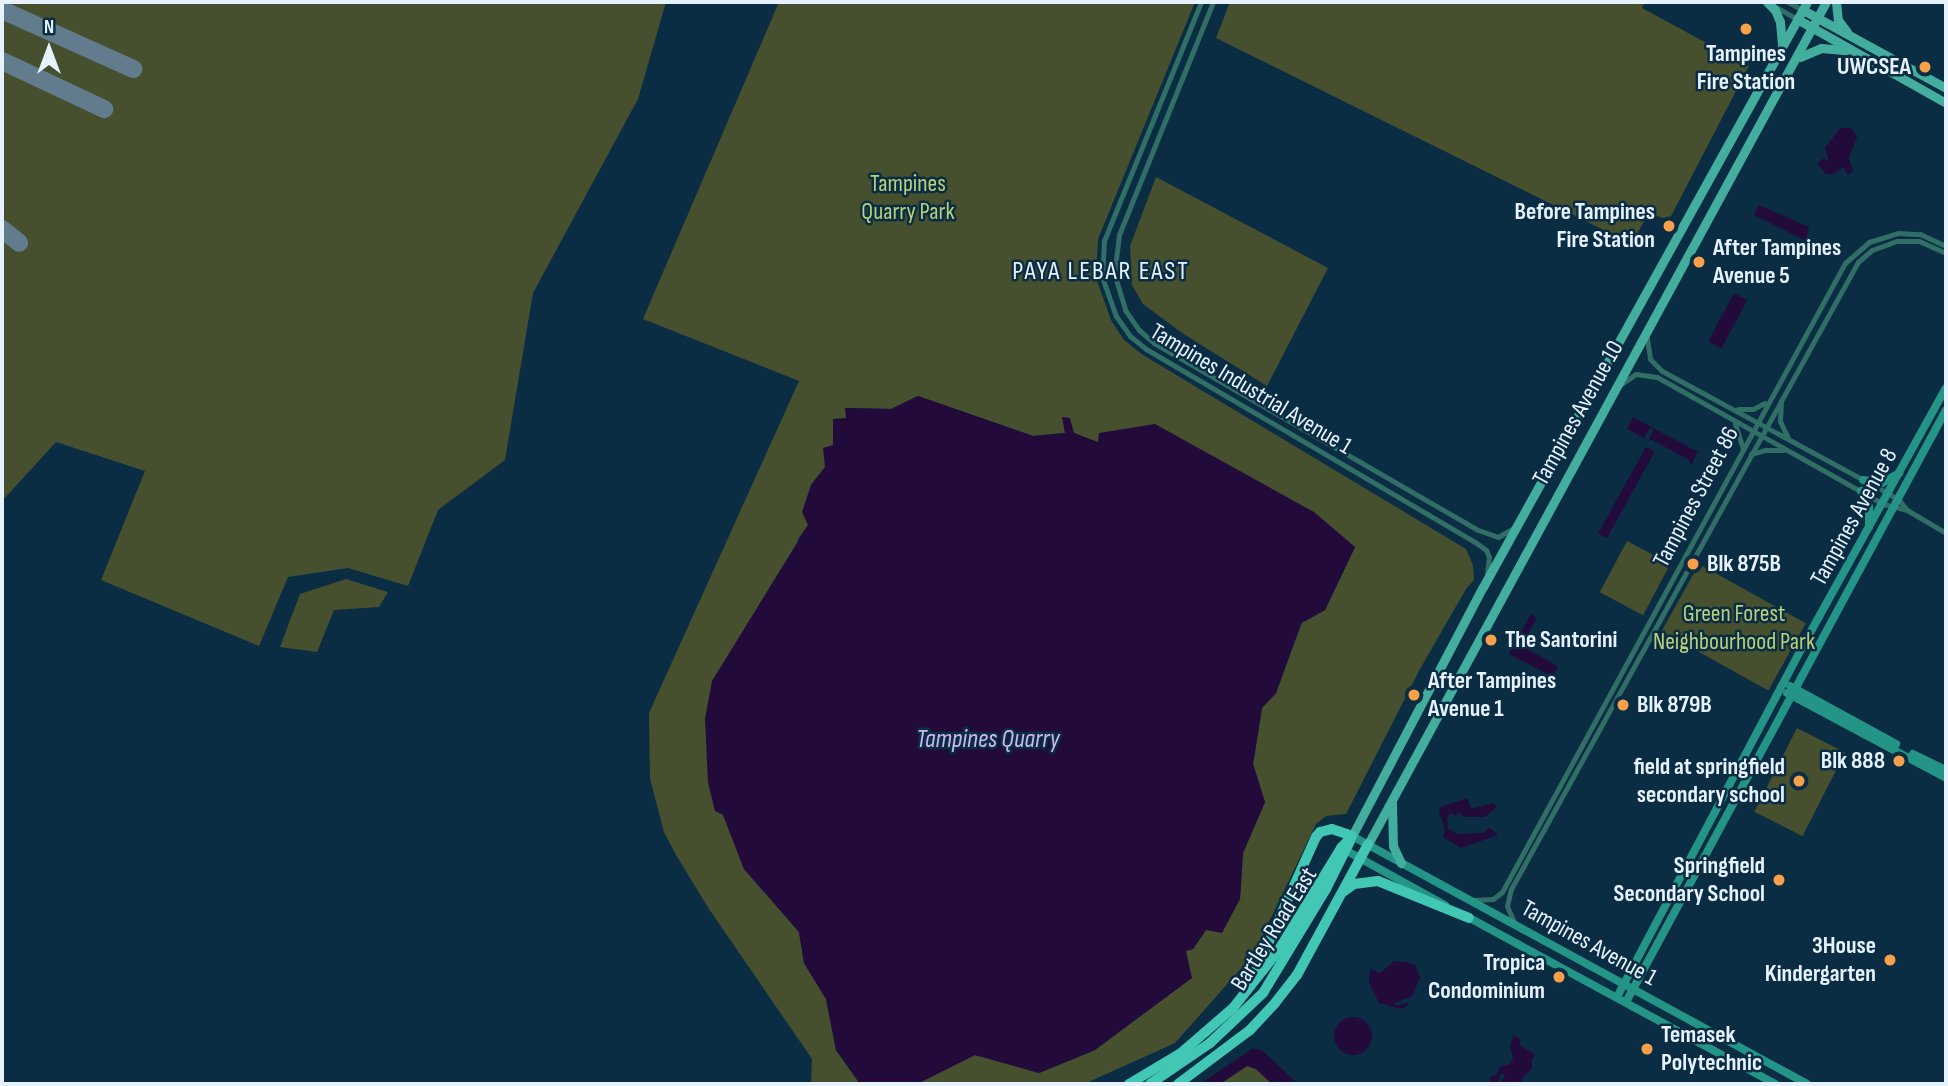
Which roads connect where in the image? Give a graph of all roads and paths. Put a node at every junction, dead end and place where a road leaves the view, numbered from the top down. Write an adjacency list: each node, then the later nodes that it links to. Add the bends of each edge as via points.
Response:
1 (1201, 2): 46 (street, Tampines Industrial Avenue 1, via 1104,241 1102,277 1107,298 1130,336 1146,349 1486,550 1489,566)
2 (1213, 2): 43 (street, Tampines Industrial Avenue 1, via 1119,235 1114,272 1125,310 1154,343 1487,535 1504,536)
3 (1767, 2): 9 (street); 12 (main road, via 1780,22)
4 (1788, 2): 7 (street)
5 (1826, 2): 8 (main road, Tampines Avenue 10)
6 (1836, 2): 11 (main road, via 1838,20)
7 (1805, 6): 8 (main road); 9 (main road, Tampines Avenue 10)
8 (1818, 18): 10 (main road, Tampines Avenue 10); 11 (main road)
9 (1797, 19): 10 (main road); 12 (main road, Tampines Avenue 10)
10 (1813, 28): 13 (main road); 14 (main road, Tampines Avenue 10)
11 (1851, 35): 15 (main road)
12 (1782, 46): 43 (main road, Tampines Avenue 10)
13 (1855, 52): 14 (main road, via 1821,48); 16 (main road)
14 (1796, 60): 19 (main road, Tampines Avenue 10)
15 (1946, 89)
16 (1946, 103)
17 (1946, 246): 23 (street, Tampines Street 86, via 1909,232 1878,238 1858,248 1845,262)
18 (1946, 253): 22 (street, Tampines Street 86, via 1908,240 1884,244 1858,262)
19 (1646, 330): 21 (main road, Tampines Avenue 10); 24 (street, via 1650,359 1662,371)
20 (1946, 388): 35 (street, Tampines Avenue 8)
21 (1612, 391): 26 (street, via 1631,377 1649,374); 51 (main road, Tampines Avenue 10)
22 (1783, 395): 28 (street, Tampines Street 86); 31 (street, via 1780,421)
23 (1768, 401): 24 (street); 27 (street, Tampines Street 86)
24 (1735, 409): 27 (street)
25 (1946, 410): 39 (street, Tampines Avenue 8)
26 (1734, 421): 29 (street); 32 (street)
27 (1757, 421): 28 (street); 29 (street, Tampines Street 86)
28 (1766, 426): 30 (street, Tampines Street 86); 31 (street)
29 (1752, 431): 30 (street); 32 (street, Tampines Street 86)
30 (1761, 436): 33 (street); 34 (street, Tampines Street 86)
31 (1790, 440): 36 (street)
32 (1743, 449): 59 (street, Tampines Street 86, via 1502,892 1493,899)
33 (1789, 452): 34 (street, via 1772,449); 37 (street)
34 (1751, 454): 62 (street, Tampines Street 86, via 1511,889 1507,906)
35 (1901, 472): 36 (street, via 1882,482); 38 (street, Tampines Avenue 8)
36 (1863, 480): 38 (street)
37 (1861, 491): 40 (street); 44 (street, via 1870,512)
38 (1889, 494): 39 (street); 40 (street, Tampines Avenue 8)
39 (1899, 500): 41 (street, Tampines Avenue 8); 42 (street)
40 (1883, 504): 41 (street); 44 (street, Tampines Avenue 8)
41 (1894, 509): 42 (street); 48 (street, Tampines Avenue 8)
42 (1907, 510): 45 (street)
43 (1518, 524): 46 (main road, Tampines Avenue 10)
44 (1869, 530): 47 (street, Tampines Avenue 8)
45 (1946, 533)
46 (1483, 587): 52 (main road, Tampines Avenue 10)
47 (1783, 687): 48 (street); 58 (street, Tampines Avenue 8)
48 (1793, 692): 49 (street); 50 (street); 60 (street, Tampines Avenue 8)
49 (1946, 771)
50 (1946, 778)
51 (1391, 802): 53 (main road, Tampines Avenue 10); 56 (main road, via 1393,846)
52 (1352, 836): 53 (street, Tampines Avenue 1); 54 (highway, Bartley Road East); 69 (highway, via 1254,985); 69 (highway, via 1332,829 1316,837 1259,967)
53 (1368, 844): 55 (highway, Bartley Road East); 56 (street, Tampines Avenue 1)
54 (1347, 851): 55 (street, Tampines Avenue 1); 73 (highway, Bartley Road East, via 1262,993 1210,1043)
55 (1361, 859): 57 (highway, Bartley Road East); 61 (street, Tampines Avenue 1)
56 (1401, 863): 59 (street, Tampines Avenue 1)
57 (1337, 896): 61 (highway, via 1354,884 1378,881); 74 (highway, Bartley Road East, via 1297,975 1275,1003 1250,1030)
58 (1667, 898): 60 (street); 65 (street, Tampines Avenue 8)
59 (1470, 900): 62 (street, Tampines Avenue 1)
60 (1677, 904): 66 (street, Tampines Avenue 8)
61 (1469, 918): 64 (street, Tampines Avenue 1)
62 (1518, 927): 63 (street, Tampines Avenue 1)
63 (1580, 962): 64 (street, via 1580,970); 65 (street, Tampines Avenue 1)
64 (1574, 974): 67 (street, Tampines Avenue 1)
65 (1623, 984): 66 (street, Tampines Avenue 1); 67 (street, Tampines Avenue 8)
66 (1632, 989): 68 (street, Tampines Avenue 8); 70 (street, Tampines Avenue 1)
67 (1617, 997): 68 (street, Tampines Avenue 1)
68 (1626, 1002): 71 (street, Tampines Avenue 1)
69 (1203, 1036): 72 (highway)
70 (1763, 1061): 71 (street); 76 (street, Tampines Avenue 1)
71 (1756, 1075): 75 (street, Tampines Avenue 1)
72 (1129, 1084)
73 (1150, 1084)
74 (1178, 1084)
75 (1775, 1084)
76 (1807, 1084)

